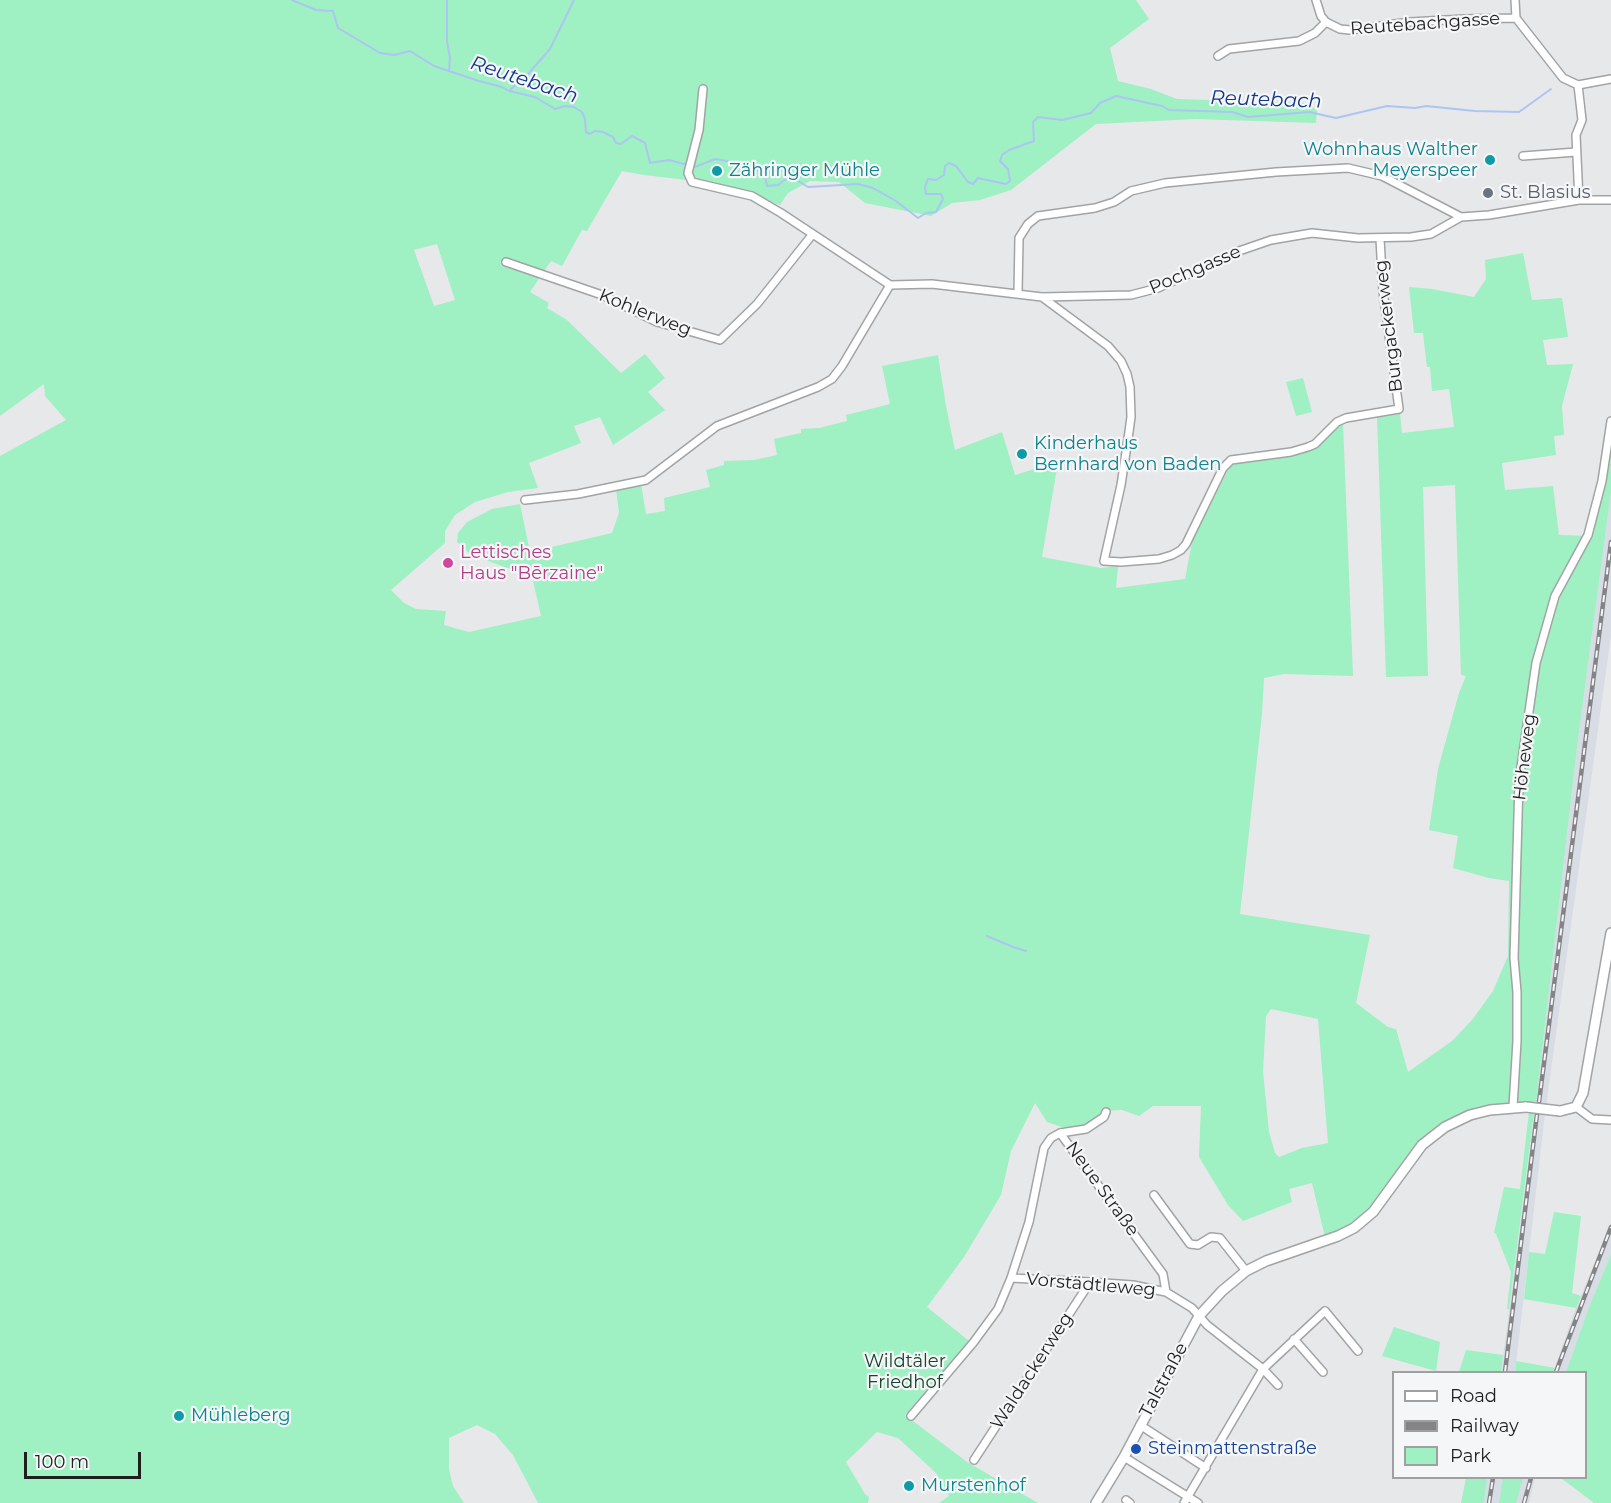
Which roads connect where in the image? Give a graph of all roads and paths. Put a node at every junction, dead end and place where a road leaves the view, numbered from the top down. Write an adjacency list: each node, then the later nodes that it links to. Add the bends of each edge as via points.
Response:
1 (1316, 0): 4 (street)
2 (1515, 0): 3 (street)
3 (1516, 18): 4 (street, Reutebachgasse, via 1350,30); 7 (street, Reutebachgasse, via 1563,78)
4 (1326, 22): 5 (street, Reutebachgasse, via 1299,41 1229,49)
5 (1218, 56)
6 (1611, 79): 7 (street)
7 (1578, 85): 9 (street, via 1582,120 1576,135)
8 (703, 89): 14 (street, via 699,130 688,172 692,182 752,196)
9 (1576, 152): 10 (street); 11 (street)
10 (1523, 156)
11 (1579, 200): 12 (street, Pochgasse); 13 (street, Pochgasse)
12 (1611, 200)
13 (1461, 218): 15 (street, Pochgasse, via 1431,234); 18 (street, via 1382,176 1348,168 1165,183 1131,191 1095,208 1038,216 1019,238)
14 (812, 235): 16 (street, Kohlerweg, via 757,304 720,340 657,322 602,295); 17 (street)
15 (1380, 239): 19 (street, Pochgasse, via 1312,233 1271,240 1158,288 1131,295); 19 (street, Burgackerweg, via 1399,409 1346,418 1308,447 1231,460 1223,468 1186,544 1159,559 1104,561 1131,417 1127,374 1108,346)
16 (506, 262)
17 (890, 285): 18 (street, Pochgasse, via 932,284); 21 (street, via 832,379 717,426 646,480)
18 (1018, 293): 19 (street, Pochgasse)
19 (1042, 297)
20 (1611, 421): 23 (street, Höheweg, via 1602,481 1588,535 1555,596 1536,663 1519,781)
21 (525, 500)
22 (1611, 933): 24 (street, via 1583,1093)
23 (1513, 1107): 24 (street, Talstraße, bridge, via 1560,1111); 29 (street, Talstraße, via 1470,1115 1433,1135 1372,1212 1354,1228)
24 (1576, 1107): 26 (street, via 1592,1119)
25 (1106, 1112): 27 (street, Neue Straße, via 1086,1129)
26 (1611, 1120)
27 (1060, 1133): 30 (street, Vorstädtleweg, via 1044,1148 1029,1222); 32 (street, Neue Straße, via 1162,1274)
28 (1154, 1195): 29 (street, via 1190,1244 1220,1238)
29 (1248, 1270): 33 (street, Talstraße)
30 (1011, 1278): 31 (street, Vorstädtleweg); 39 (street, Vorstädtleweg, via 998,1309)
31 (1090, 1282): 32 (street, Vorstädtleweg); 42 (street, Waldackerweg)
32 (1166, 1292): 33 (street, Vorstädtleweg)
33 (1199, 1316): 36 (street, Vorstädtleweg); 40 (street, Talstraße)
34 (1293, 1340): 35 (street, via 1325,1311); 36 (street); 37 (street)
35 (1358, 1351)
36 (1263, 1369): 38 (street, Vorstädtleweg); 43 (street)
37 (1323, 1372)
38 (1278, 1385)
39 (911, 1416)
40 (1140, 1425): 41 (street, Talstraße); 43 (street)
41 (1124, 1456): 44 (street); 45 (street, Talstraße)
42 (974, 1460)
43 (1206, 1468): 44 (street)
44 (1186, 1500): 46 (street)
45 (1096, 1503)
46 (1198, 1503)

